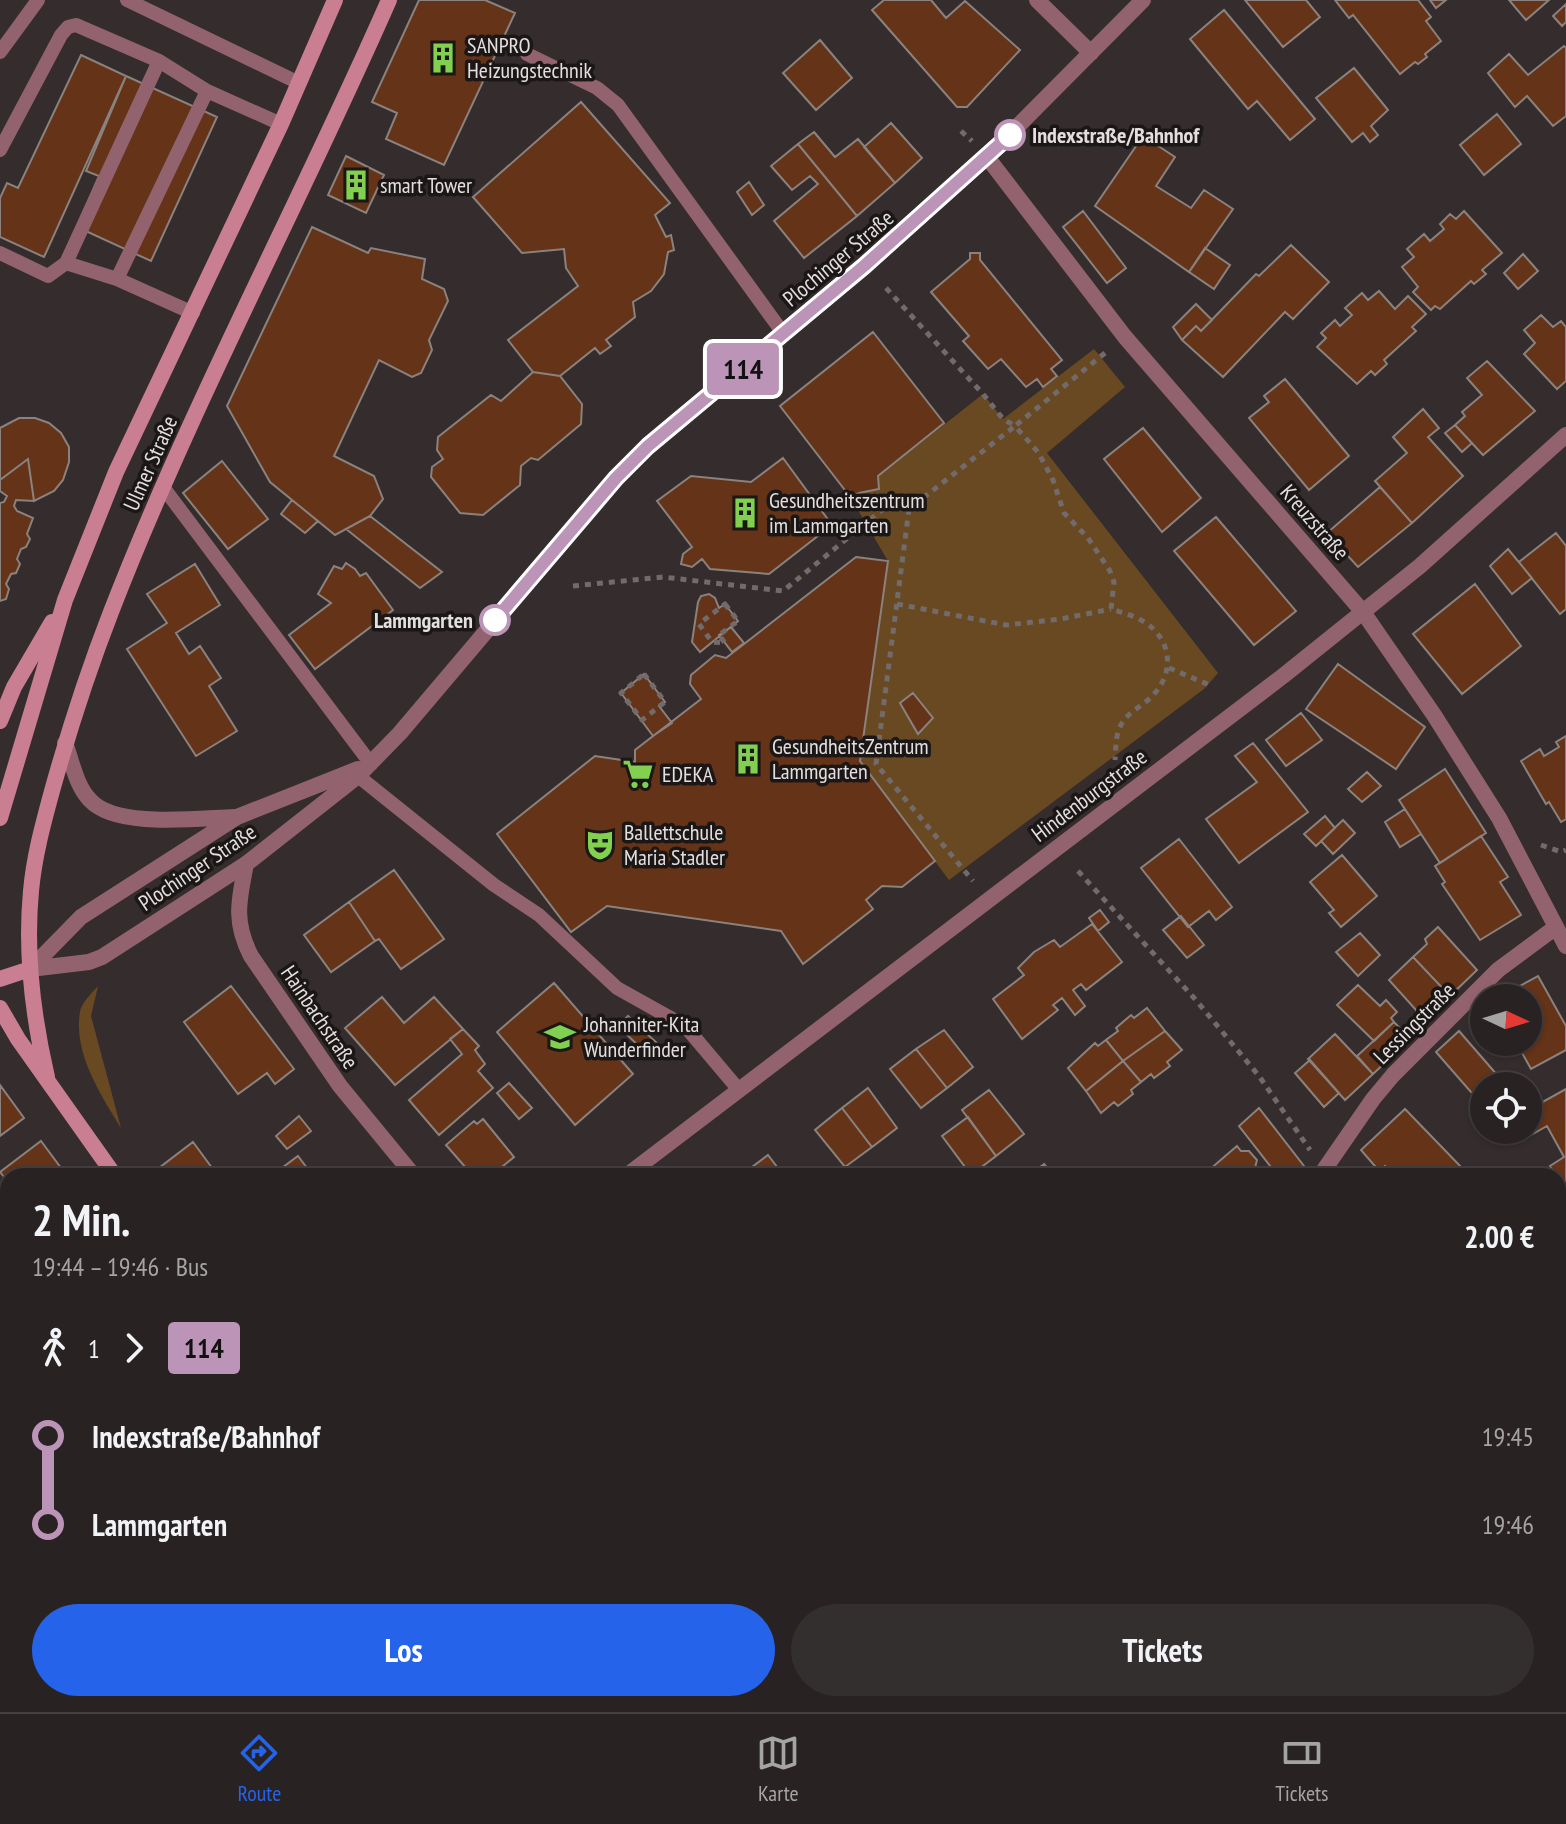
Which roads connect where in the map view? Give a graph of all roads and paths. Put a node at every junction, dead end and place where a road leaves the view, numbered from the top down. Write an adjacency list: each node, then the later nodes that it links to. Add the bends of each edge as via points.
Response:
1 (38, 0): 7 (lane)
2 (127, 0): 11 (lane)
3 (335, 0): 11 (main road, Ulmer Straße)
4 (389, 0): 25 (main road, Ulmer Straße)
5 (1037, 0): 8 (street)
6 (1143, 0): 8 (street, Plochinger Straße)
7 (0, 52)
8 (1091, 53): 15 (street, Plochinger Straße)
9 (527, 54): 21 (lane, via 597,88 618,105)
10 (159, 61): 12 (lane); 14 (lane, via 84,27 68,27); 17 (lane)
11 (299, 83): 13 (main road, Ulmer Straße)
12 (207, 91): 13 (lane); 18 (lane)
13 (281, 124): 20 (main road, Ulmer Straße)
14 (0, 150)
15 (987, 157): 21 (street, Plochinger Straße); 22 (street, Kreuzstraße)
16 (0, 253): 17 (lane, via 48,276)
17 (66, 263): 18 (lane)
18 (117, 279): 20 (lane)
19 (886, 288): 23 (path)
20 (193, 313): 28 (main road, Ulmer Straße, via 116,472)
21 (783, 333): 39 (street, Plochinger Straße, via 616,478)
22 (1125, 337): 23 (path); 31 (street, Kreuzstraße)
23 (1015, 426): 26 (path); 30 (path, via 1038,452 1064,513 1110,571)
24 (1566, 435): 31 (street, Hindenburgstraße)
25 (163, 487): 37 (main road, Ulmer Straße, via 94,656); 39 (lane)
26 (909, 509): 27 (path, via 888,505 783,591 663,577); 29 (path)
27 (573, 586)
28 (65, 600): 36 (main road); 42 (main road, Ulmer Straße)
29 (897, 604): 30 (path, via 1006,625); 45 (path, via 876,764)
30 (1111, 609): 33 (path, via 1147,624 1159,636)
31 (1363, 612): 45 (street, Hindenburgstraße); 46 (street, Kreuzstraße, via 1499,818)
32 (725, 643): 32 (path, via 712,642 699,624 725,604 738,621 719,635)
33 (1169, 668): 34 (path); 38 (path, via 1153,696 1123,720)
34 (1212, 686)
35 (659, 706): 35 (path, via 665,702 644,674 621,693 642,720)
36 (0, 721)
37 (65, 743): 41 (street, via 81,786 104,811 143,818); 48 (main road, Ulmer Straße, via 36,849)
38 (1115, 760)
39 (371, 764): 40 (street, Plochinger Straße); 41 (street, Plochinger Straße)
40 (358, 776): 43 (street, Plochinger Straße); 52 (lane, via 539,915 617,988 685,1026)
41 (237, 817): 48 (street, Plochinger Straße, via 81,917)
42 (0, 818)
43 (246, 864): 48 (street, Plochinger Straße, via 102,957); 54 (street, Hainbachstraße, via 238,907 251,956 340,1086)
44 (1078, 871): 56 (path, via 1259,1076)
45 (986, 901): 52 (street, Hindenburgstraße)
46 (1556, 927): 47 (street, Kreuzstraße); 57 (street, Lessingstraße, via 1498,970 1393,1075)
47 (1566, 946)
48 (30, 969): 49 (main road, Plochinger Straße); 51 (main road, Ulmer Straße)
49 (0, 979)
50 (0, 1008): 51 (main road)
51 (47, 1077): 53 (main road)
52 (739, 1090): 55 (street, Hindenburgstraße)
53 (110, 1168)
54 (407, 1168)
55 (637, 1168)
56 (1323, 1168)
57 (1325, 1168)

